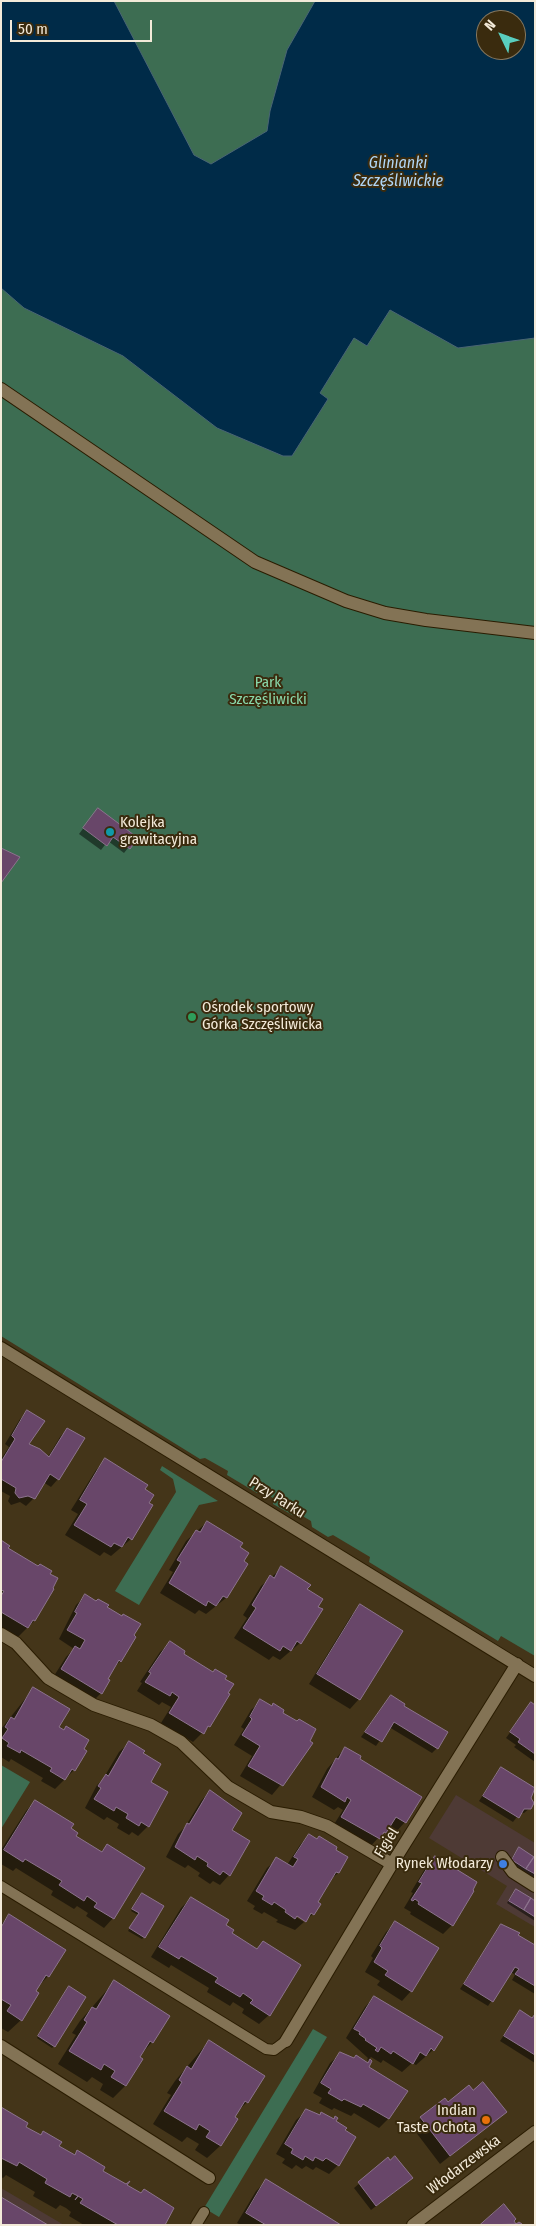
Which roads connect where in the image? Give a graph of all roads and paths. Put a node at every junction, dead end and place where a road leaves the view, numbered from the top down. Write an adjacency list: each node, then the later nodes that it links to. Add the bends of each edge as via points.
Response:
1 (1, 389): 2 (street, via 255,562 346,601 385,613)
2 (535, 633)
3 (1, 1348): 5 (street, Przy Parku)
4 (1, 1634): 8 (street, via 16,1643 48,1678 94,1705 151,1725 181,1742 228,1787 270,1812 327,1826)
5 (517, 1664): 6 (street, Przy Parku); 8 (street, Figiel)
6 (535, 1676)
7 (502, 1857): 10 (street, via 514,1872)
8 (392, 1864): 11 (street, Figiel)
9 (1, 1886): 11 (lane, via 266,2049 274,2050)
10 (535, 1886)
11 (286, 2041)
12 (1, 2046): 14 (street)
13 (535, 2132): 17 (street, Włodarzewska)
14 (209, 2178)
15 (204, 2212): 16 (lane)
16 (196, 2225)
17 (413, 2225)

